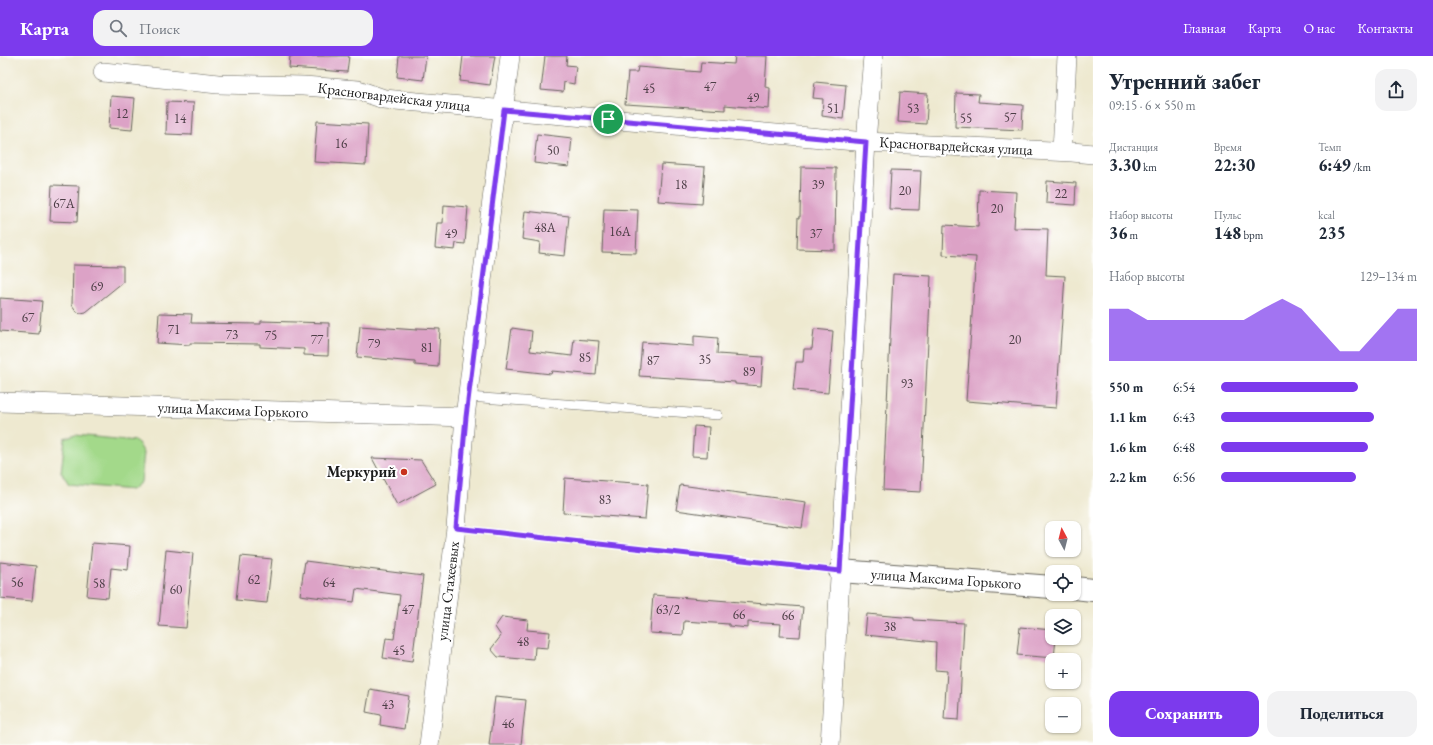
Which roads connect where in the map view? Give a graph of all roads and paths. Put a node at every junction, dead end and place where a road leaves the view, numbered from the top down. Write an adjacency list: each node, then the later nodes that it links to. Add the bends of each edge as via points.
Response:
1 (510, 56): 5 (street, улица Стахеевых)
2 (873, 56): 6 (street)
3 (1067, 56): 7 (street)
4 (103, 72): 5 (street, Красногвардейская улица, via 218,84 358,90 384,98)
5 (504, 110): 6 (street, Красногвардейская улица); 9 (street, улица Стахеевых)
6 (866, 142): 7 (street, Красногвардейская улица); 14 (street)
7 (1062, 151): 8 (street, Красногвардейская улица)
8 (1093, 154)
9 (468, 397): 11 (lane); 12 (street, улица Стахеевых)
10 (0, 402): 12 (street, улица Максима Горького)
11 (718, 415)
12 (466, 417): 13 (street, улица Стахеевых)
13 (456, 528): 14 (path); 18 (street, улица Стахеевых)
14 (840, 571): 15 (street, улица Максима Горького); 19 (street)
15 (1045, 586)
16 (1081, 589): 17 (street)
17 (1093, 590)
18 (429, 745)
19 (830, 745)

